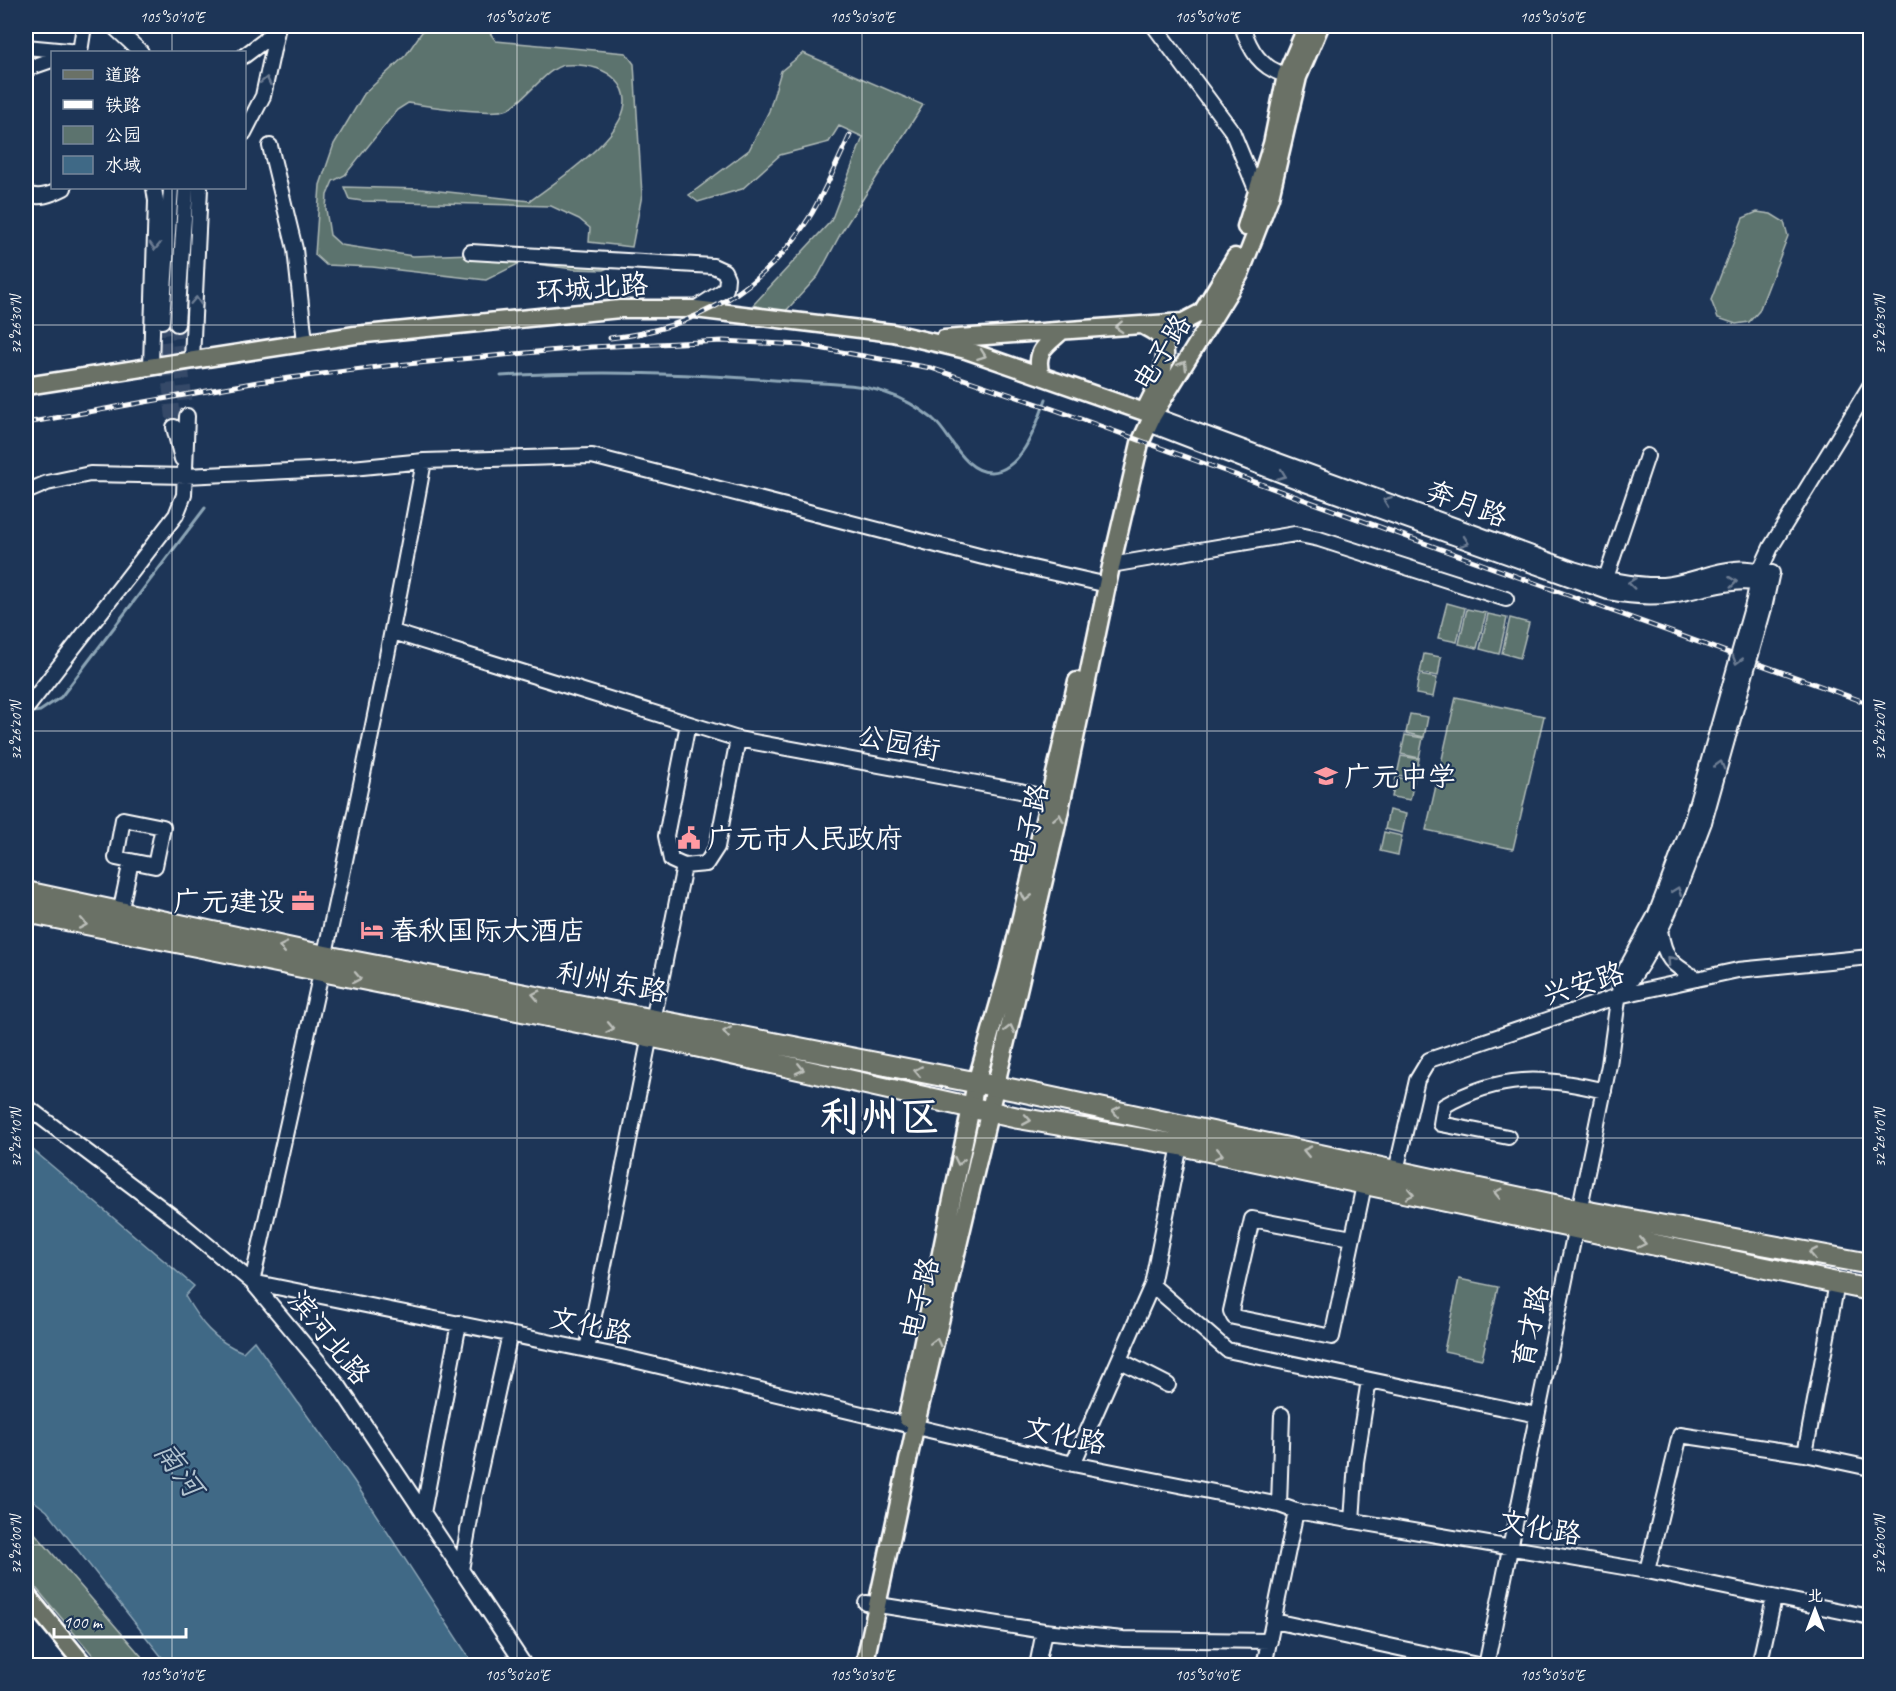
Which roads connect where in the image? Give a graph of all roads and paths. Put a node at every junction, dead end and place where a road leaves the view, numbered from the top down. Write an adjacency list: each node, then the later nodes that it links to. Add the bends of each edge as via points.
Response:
1 (84, 26): 10 (street)
2 (113, 26): 11 (street)
3 (278, 26): 12 (street); 16 (street, one-way to 3, via 263,96)
4 (1154, 26): 24 (street, via 1232,131)
5 (1242, 26): 15 (street, via 1249,49 1274,72)
6 (1307, 26): 15 (main road, 电子路)
7 (1320, 26): 41 (main road, 电子路, one-way to 7, via 1240,274 1269,197 1298,77)
8 (26, 47): 9 (street)
9 (68, 51)
10 (79, 51)
11 (140, 51)
12 (246, 54)
13 (51, 60): 14 (street)
14 (26, 69)
15 (1286, 75): 24 (main road, 电子路)
16 (246, 129)
17 (270, 146): 32 (street, via 295,249)
18 (62, 189): 23 (street, via 33,197)
19 (154, 189): 34 (street, one-way to 34)
20 (171, 189): 27 (street)
21 (186, 189): 28 (street)
22 (200, 189): 33 (street, one-way to 22)
23 (26, 193)
24 (1258, 194): 29 (main road, 电子路, via 1231,267 1202,312 1183,322)
25 (471, 252): 26 (street, via 721,268 728,278 726,290)
26 (695, 309): 31 (main road, 环城北路); 32 (main road, 环城北路, via 620,309)
27 (162, 321)
28 (177, 324)
29 (1142, 325): 30 (main road, 电子路, one-way to 30); 36 (main road, via 1160,336 1164,349)
30 (1062, 331): 31 (main road, 电子路); 35 (main road, via 1041,350 1037,363)
31 (925, 340): 35 (main road, 环城北路, one-way to 35)
32 (305, 342): 33 (main road, 环城北路)
33 (192, 359): 34 (main road, 环城北路)
34 (151, 365): 37 (main road, 环城北路)
35 (1041, 376): 39 (main road, 环城北路)
36 (1160, 379): 39 (main road, via 1139,400); 41 (main road)
37 (26, 386)
38 (1870, 386): 49 (street, via 1771,547)
39 (1127, 405): 41 (main road, 环城北路)
40 (187, 416): 45 (street)
41 (1149, 417): 47 (main road, 电子路); 48 (street, 奔月路, one-way to 41, via 1562,566); 49 (street, one-way to 49, via 1305,484 1608,592 1671,595); 50 (main road, 电子路, via 1132,440)
42 (174, 427): 45 (street)
43 (1647, 456): 48 (street)
44 (424, 460): 45 (street, via 352,468); 50 (street, via 592,456); 52 (street)
45 (186, 476): 46 (street, via 90,474); 53 (street, via 176,515)
46 (26, 492)
47 (1111, 565): 51 (street, via 1295,534); 70 (main road, 电子路, one-way to 47)
48 (1606, 578): 49 (street, 奔月路, one-way to 48, via 1734,569 1665,585 1631,584)
49 (1764, 578): 57 (street, bridge)
50 (1099, 583): 56 (main road, 电子路)
51 (1506, 598)
52 (393, 632): 54 (street); 65 (street)
53 (27, 708)
54 (688, 724): 55 (street, 公园街); 59 (street, via 666,836 671,860)
55 (738, 739): 56 (street, 公园街); 59 (street, via 717,847 706,864)
56 (1049, 799): 69 (main road, 电子路, one-way to 69, via 1008,972)
57 (1698, 821): 63 (street, one-way to 57); 67 (street, 育才路, via 1656,914 1621,978)
58 (131, 861): 62 (street)
59 (684, 866): 68 (street)
60 (26, 892): 62 (highway, 利州东路)
61 (26, 912): 65 (highway, 利州东路, one-way to 65)
62 (120, 912): 65 (highway, 利州东路, one-way to 62)
63 (1660, 930): 66 (street, one-way to 63, via 1671,963 1664,952); 67 (street, via 1640,970)
64 (1870, 957): 66 (street, 兴安路, via 1778,965)
65 (323, 963): 68 (highway, 利州东路); 87 (street)
66 (1698, 979): 67 (street, 兴安路)
67 (1618, 996): 71 (street, 育才路); 77 (street, 兴安路, via 1429,1060 1417,1080)
68 (652, 1027): 69 (highway, 利州东路, one-way to 68); 73 (highway, 利州东路, one-way to 73); 93 (street)
69 (976, 1083): 70 (highway, 利州东路); 73 (main road, 电子路)
70 (997, 1086): 74 (main road, 电子路); 77 (highway, 利州东路, one-way to 70)
71 (1604, 1091): 75 (street, via 1560,1080 1524,1080 1486,1087 1444,1106 1441,1125); 80 (street, 育才路)
72 (26, 1106): 87 (street, 滨河北路, via 176,1219)
73 (970, 1107): 74 (highway, 利州东路); 99 (main road, 电子路, one-way to 99)
74 (992, 1112): 76 (highway, 利州东路, one-way to 76); 99 (main road, 电子路, one-way to 74)
75 (1508, 1137)
76 (1180, 1145): 78 (highway, 利州东路, one-way to 78); 89 (street)
77 (1396, 1171): 79 (highway, 利州东路, one-way to 77)
78 (1364, 1185): 82 (highway, 利州东路, one-way to 82); 85 (street)
79 (1537, 1201): 80 (highway, 利州东路); 82 (main road)
80 (1578, 1210): 81 (highway, 利州东路); 83 (street, 育才路)
81 (1610, 1215): 84 (main road); 86 (highway, 利州东路, one-way to 81)
82 (1532, 1221): 83 (highway, 利州东路)
83 (1575, 1230): 84 (highway, 利州东路); 98 (street, 育才路)
84 (1605, 1236): 88 (highway, 利州东路, one-way to 88)
85 (1352, 1238): 85 (street, via 1252,1219 1231,1311 1234,1317 1332,1337)
86 (1870, 1264)
87 (252, 1282): 91 (street, 文化路); 105 (street, 滨河北路, via 339,1386)
88 (1837, 1283): 90 (highway, 利州东路); 100 (street)
89 (1152, 1285): 94 (street); 95 (street, via 1227,1350)
90 (1870, 1290)
91 (459, 1323): 92 (street, 文化路); 105 (street)
92 (510, 1334): 93 (street, 文化路); 108 (street)
93 (587, 1350): 99 (street, 文化路)
94 (1119, 1360): 96 (street); 101 (street)
95 (1369, 1380): 98 (street); 106 (street, via 1356,1462)
96 (1168, 1385)
97 (1282, 1415): 103 (street)
98 (1537, 1415): 107 (street, 育才路)
99 (910, 1427): 101 (street, 文化路); 112 (main road, 电子路)
100 (1805, 1454): 102 (street); 109 (street, via 1680,1435)
101 (1073, 1464): 103 (street, 文化路)
102 (1870, 1468)
103 (1279, 1504): 104 (street, 文化路)
104 (1296, 1511): 106 (street, 文化路); 114 (street)
105 (423, 1513): 108 (street, 滨河北路)
106 (1353, 1521): 107 (street, 文化路)
107 (1510, 1548): 109 (street, 文化路); 123 (street, 育才路)
108 (461, 1570): 118 (street, 滨河北路)
109 (1647, 1571): 111 (street, 文化路)
110 (26, 1594): 117 (main road)
111 (1774, 1598): 113 (street, 文化路); 124 (street)
112 (871, 1604): 115 (street); 119 (main road, 电子路); 120 (main road, 电子路)
113 (1870, 1617)
114 (1274, 1621): 116 (street); 123 (street)
115 (1044, 1631): 116 (street, via 1123,1639); 121 (street)
116 (1270, 1641): 122 (street)
117 (85, 1665)
118 (525, 1665)
119 (853, 1665)
120 (864, 1665)
121 (1038, 1665)
122 (1264, 1665)
123 (1484, 1665)
124 (1759, 1665)

